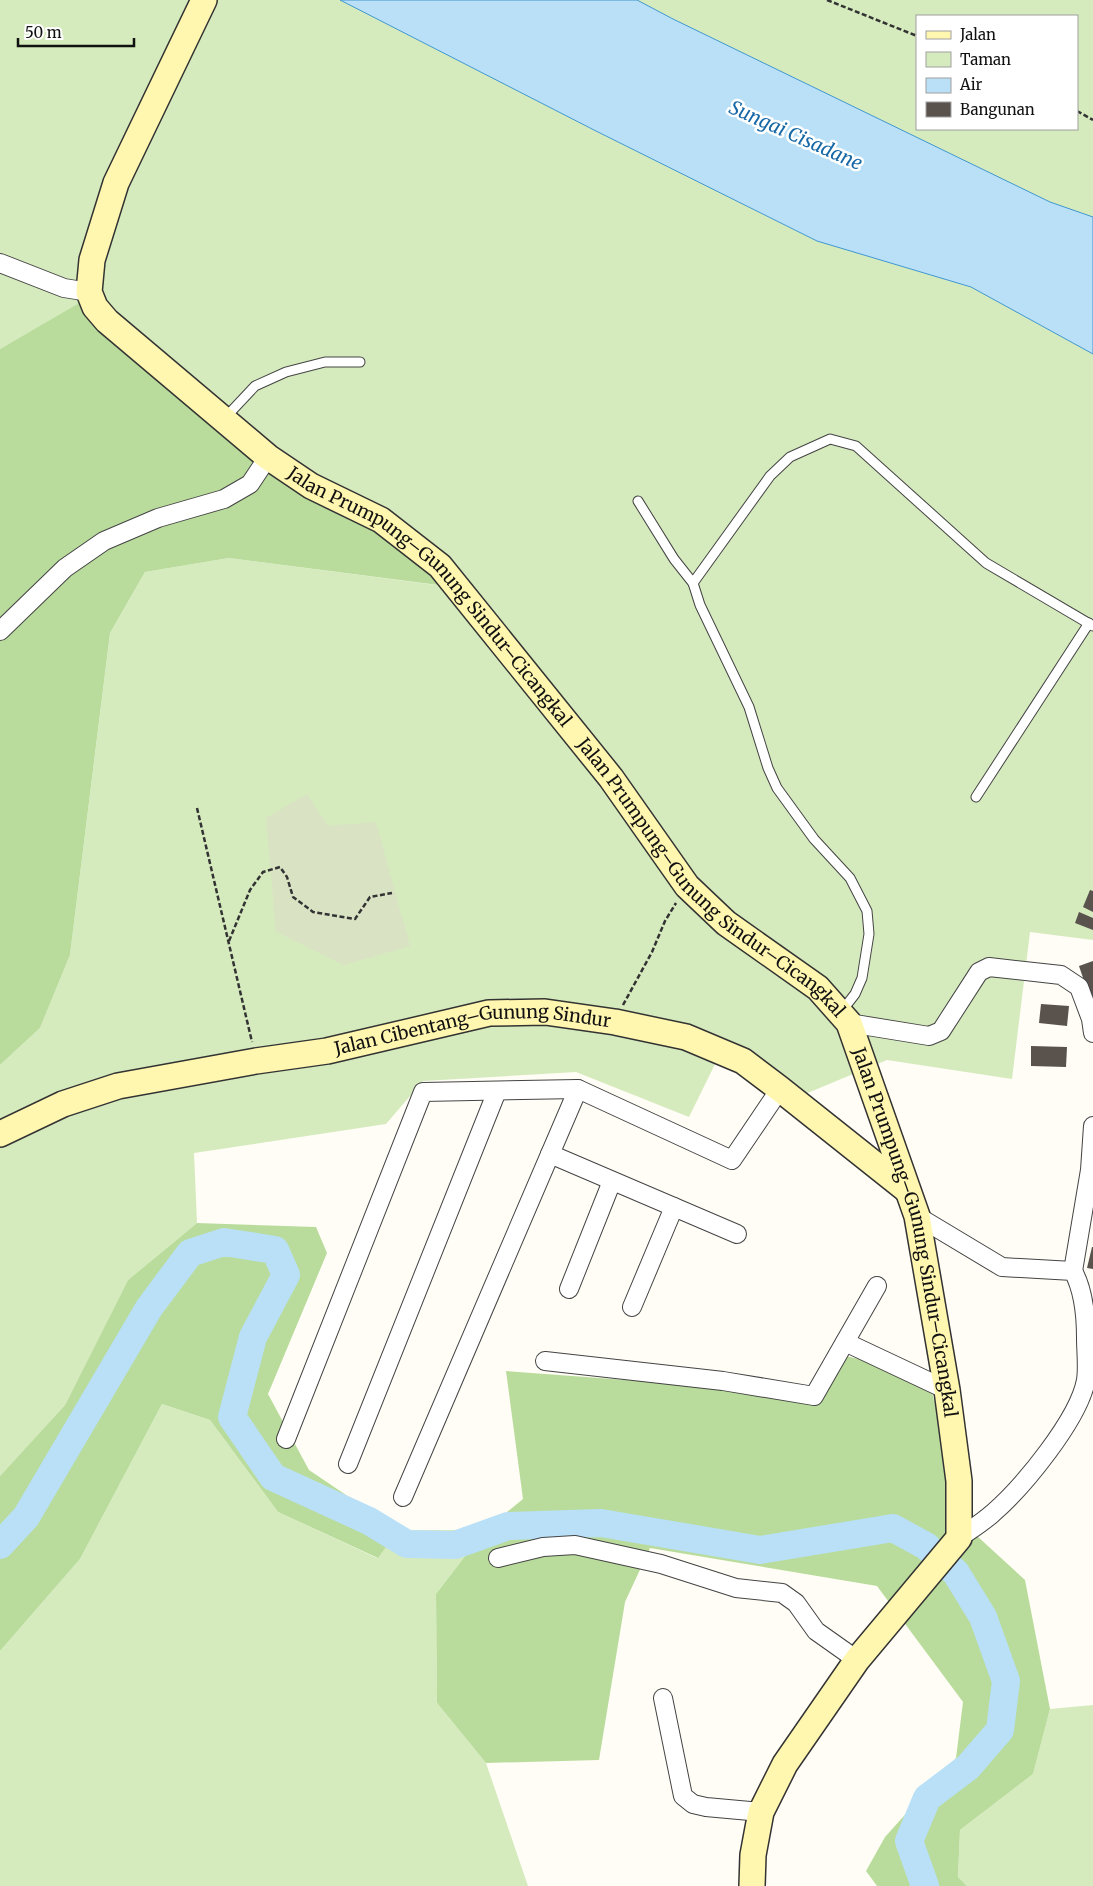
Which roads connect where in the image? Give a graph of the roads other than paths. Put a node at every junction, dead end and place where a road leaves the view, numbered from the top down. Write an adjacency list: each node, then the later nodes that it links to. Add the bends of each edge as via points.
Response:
1 (204, 0): 3 (main road, via 116,183 92,260)
2 (0, 263): 3 (street, via 64,288)
3 (89, 292): 5 (main road, Jalan Prumpung–Gunung Sindur–Cicangkal, via 95,307 107,321)
4 (360, 362): 5 (lane, via 325,362 286,372 255,386)
5 (224, 420): 6 (main road, Jalan Prumpung–Gunung Sindur–Cicangkal)
6 (268, 457): 10 (street, via 250,484 224,499 158,518 104,541 65,568); 12 (main road, Jalan Prumpung–Gunung Sindur–Cicangkal, via 311,486 381,520 440,566 611,778 687,886 726,923 818,988)
7 (638, 501): 8 (lane)
8 (693, 583): 9 (lane, via 770,476 790,457 830,440 856,446 986,563); 12 (lane, via 700,605 749,707 777,788 814,840 850,878 868,911 869,934 862,978)
9 (1091, 624): 11 (lane)
10 (0, 631)
11 (976, 797)
12 (845, 1018): 13 (street, via 928,1036 941,1031 979,972 989,967 1061,975 1079,988 1092,1019); 21 (main road, Jalan Prumpung–Gunung Sindur–Cicangkal)
13 (1093, 1033)
14 (578, 1089): 15 (street, via 732,1160); 16 (street); 19 (street)
15 (780, 1089): 18 (main road, Jalan Cibentang–Gunung Sindur, via 743,1061 686,1037 545,1012 489,1012 327,1051 118,1086 63,1104); 21 (main road, Jalan Cibentang–Gunung Sindur)
16 (497, 1091): 33 (street, via 423,1092); 34 (street)
17 (1093, 1126): 25 (street)
18 (0, 1134)
19 (550, 1154): 20 (street); 35 (street)
20 (612, 1181): 22 (street); 27 (street)
21 (907, 1190): 23 (main road, Jalan Prumpung–Gunung Sindur–Cicangkal)
22 (674, 1207): 24 (street); 28 (street)
23 (917, 1216): 25 (street, via 1002,1267); 32 (main road, Jalan Prumpung–Gunung Sindur–Cicangkal)
24 (737, 1234)
25 (1082, 1281): 31 (street)
26 (877, 1286): 29 (street)
27 (569, 1289)
28 (632, 1306)
29 (845, 1342): 30 (street, via 814,1396 723,1381); 32 (street)
30 (545, 1361)
31 (1089, 1380): 36 (street, via 1066,1424 1024,1482)
32 (947, 1390): 36 (main road, Jalan Prumpung–Gunung Sindur–Cicangkal, via 959,1481)
33 (286, 1440)
34 (348, 1464)
35 (403, 1496)
36 (947, 1552): 38 (main road)
37 (498, 1558): 38 (street, via 543,1547 575,1545 661,1564 736,1588 782,1593 796,1603 816,1631)
38 (858, 1660): 40 (main road, via 785,1764)
39 (663, 1698): 40 (street, via 684,1796 693,1804 706,1807)
40 (761, 1812): 41 (main road, via 753,1855)
41 (752, 1886)

